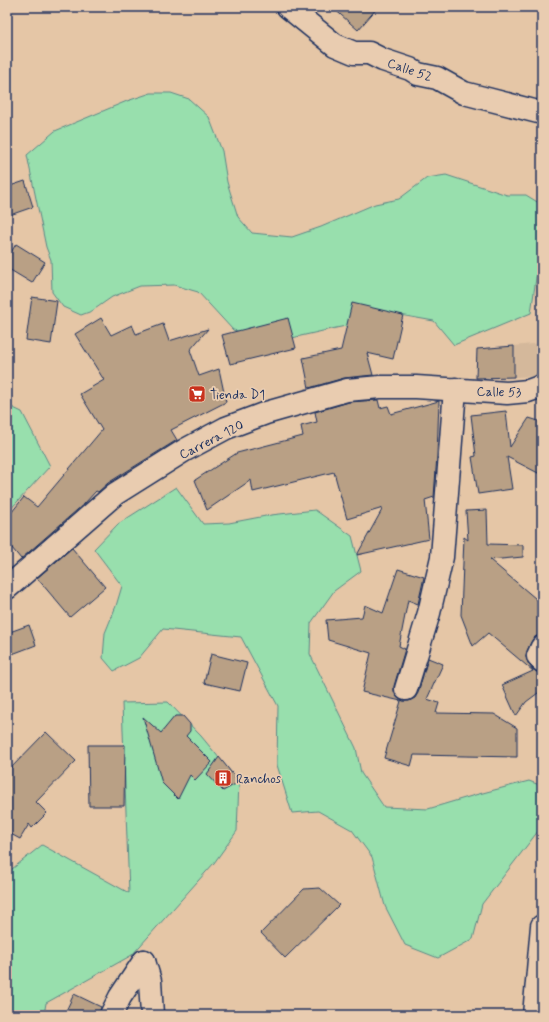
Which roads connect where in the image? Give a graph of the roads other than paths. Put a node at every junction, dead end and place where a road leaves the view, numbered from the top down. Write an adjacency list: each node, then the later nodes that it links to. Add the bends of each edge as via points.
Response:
1 (288, 7): 2 (street, Calle 52, via 335,45 354,53 369,53 418,74 437,78 464,93)
2 (542, 113)
3 (455, 389): 4 (street, Calle 53, via 517,393); 5 (street, Carrera 120, via 380,387 347,390 266,413 226,428 185,450 115,494); 8 (street, via 442,557 429,613)
4 (541, 389)
5 (7, 588)
6 (542, 647): 7 (street, via 538,656)
7 (542, 661)
8 (406, 689)
9 (542, 926): 12 (street)
10 (111, 1015): 11 (street, via 144,962 149,974)
11 (152, 1015)
12 (534, 1015)

